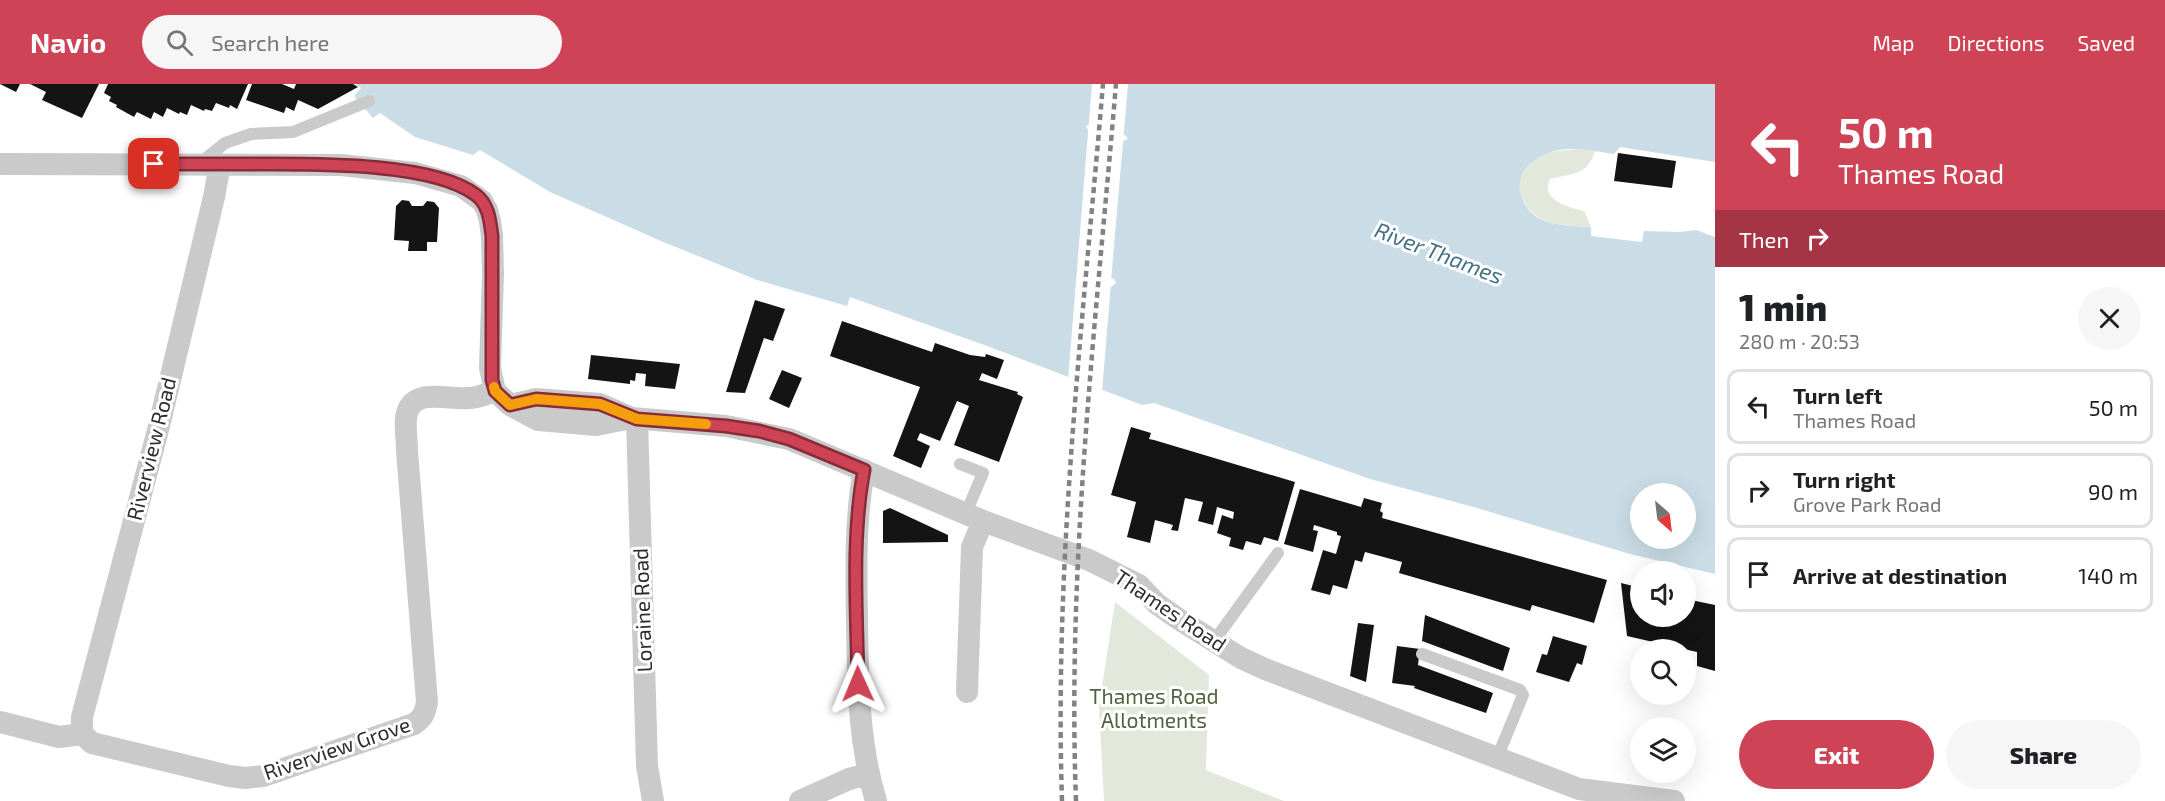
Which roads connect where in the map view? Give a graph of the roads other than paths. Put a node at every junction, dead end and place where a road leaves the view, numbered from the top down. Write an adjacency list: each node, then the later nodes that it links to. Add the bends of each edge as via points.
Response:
1 (369, 101): 3 (lane, via 293,132 251,134 225,143)
2 (0, 164): 3 (street)
3 (209, 164): 4 (street, via 377,168 448,181 477,195 487,210 492,236 490,368); 14 (street, Riverview Road, via 212,209 82,717)
4 (502, 398): 5 (street, Thames Road, via 538,420 596,425); 14 (street, Riverview Grove, via 422,397 415,399 406,417 427,702 421,719 263,776 245,778 92,743)
5 (635, 418): 7 (street, Thames Road, via 759,431); 18 (street, Loraine Road, via 647,766)
6 (960, 464): 8 (lane, via 983,473)
7 (864, 470): 8 (street, Thames Road); 16 (street, via 856,579 858,684)
8 (974, 517): 10 (street, Thames Road, via 1089,560 1139,585 1157,604); 12 (street)
9 (1278, 553): 10 (lane)
10 (1214, 641): 15 (street, Thames Road, via 1265,669)
11 (1422, 654): 15 (lane, via 1520,690 1523,695)
12 (967, 692)
13 (0, 722): 14 (street, Riverview Grove, via 59,737)
14 (82, 734)
15 (1497, 758): 17 (street, Thames Road)
16 (868, 774): 19 (street); 20 (street)
17 (1578, 795): 21 (street, Thames Road)
18 (653, 801)
19 (800, 801)
20 (876, 801)
21 (1674, 801)

